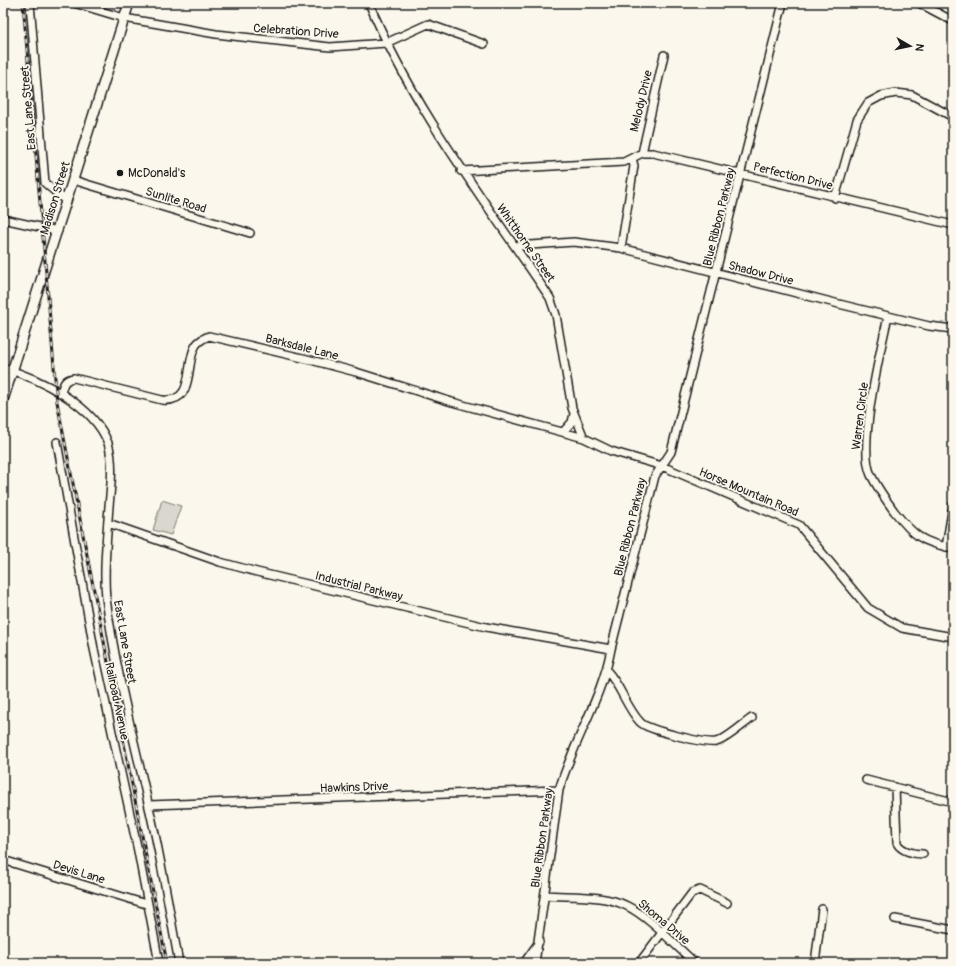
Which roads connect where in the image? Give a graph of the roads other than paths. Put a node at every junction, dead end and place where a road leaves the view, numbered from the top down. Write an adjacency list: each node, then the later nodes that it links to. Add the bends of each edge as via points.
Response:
1 (30, 3): 19 (street, East Lane Street, via 45,183)
2 (74, 3): 7 (street)
3 (129, 3): 7 (main road, Madison Street)
4 (369, 3): 9 (street, Whitthorne Street)
5 (783, 3): 16 (street, Blue Ribbon Parkway)
6 (919, 3): 8 (street)
7 (124, 18): 9 (street, Celebration Drive, via 228,36 330,47); 17 (main road, Madison Street)
8 (953, 21)
9 (386, 43): 10 (street, Celebration Drive, via 428,24); 15 (street, Whitthorne Street)
10 (484, 44)
11 (664, 55): 13 (street, Melody Drive)
12 (953, 118): 18 (street, via 912,95 896,93 881,96 868,104 857,120)
13 (642, 153): 14 (street); 16 (street, Perfection Drive, via 653,153)
14 (632, 158): 15 (street, via 624,162); 25 (street, via 634,166)
15 (461, 170): 24 (street, Whitthorne Street)
16 (740, 174): 18 (street, Perfection Drive); 26 (street, Blue Ribbon Parkway)
17 (73, 180): 19 (main road, Madison Street); 23 (street, Sunlite Road)
18 (835, 198): 21 (street, Perfection Drive)
19 (66, 201): 22 (main road, Madison Street)
20 (3, 219): 22 (street)
21 (953, 225)
22 (58, 231): 30 (main road, Madison Street)
23 (250, 234)
24 (516, 246): 25 (street, Shadow Drive, via 574,242); 33 (street, Whitthorne Street, via 555,308)
25 (621, 248): 26 (street, Shadow Drive)
26 (716, 273): 27 (street, Shadow Drive); 37 (street, Blue Ribbon Parkway, via 671,452)
27 (888, 316): 28 (street, Shadow Drive); 40 (street, Warren Circle, via 876,372 868,433 866,454 870,474 910,531 930,543)
28 (953, 329)
29 (3, 368): 30 (street, East Lane Street)
30 (13, 371): 31 (street, East Lane Street); 32 (main road, Madison Street)
31 (61, 393): 34 (street, Barksdale Lane, via 64,382 68,378 74,378 162,400 177,399 185,388 196,346 209,336 335,366 452,402); 39 (street, East Lane Street, via 80,406 96,423 108,443 112,472)
32 (3, 400)
33 (574, 414): 34 (street, via 572,422); 35 (street, Whitthorne Street)
34 (563, 432): 35 (street, Barksdale Lane)
35 (584, 438): 37 (street, via 611,451)
36 (57, 442): 53 (street, Railroad Avenue, via 94,649 138,851)
37 (662, 466): 41 (street, Horse Mountain Road, via 799,525 868,608 902,628); 42 (street, Blue Ribbon Parkway, via 655,476)
38 (953, 505): 40 (street)
39 (108, 523): 42 (street, Industrial Parkway, via 220,562 257,572 486,627); 49 (street, East Lane Street, via 106,596 132,734)
40 (949, 548)
41 (953, 637)
42 (611, 649): 43 (street, Blue Ribbon Parkway)
43 (607, 671): 44 (street, via 640,724 647,727 714,742); 47 (street, Blue Ribbon Parkway, via 564,772)
44 (752, 718)
45 (866, 780): 46 (street)
46 (895, 788): 48 (street); 50 (street, via 897,843 902,849)
47 (559, 790): 49 (street, Hawkins Drive); 52 (street, Blue Ribbon Parkway)
48 (953, 802)
49 (149, 805): 61 (street, East Lane Street)
50 (922, 854)
51 (3, 860): 53 (street, Devis Lane)
52 (545, 895): 58 (street, Shoma Drive, via 601,899 626,905 641,914); 59 (street, Blue Ribbon Parkway)
53 (146, 902): 60 (street, Railroad Avenue)
54 (727, 903): 58 (street, via 698,891 688,897)
55 (822, 909): 66 (street)
56 (895, 919): 57 (street)
57 (953, 930)
58 (662, 934): 64 (street); 65 (street, Shoma Drive)
59 (539, 942): 62 (street, Blue Ribbon Parkway); 63 (street, Blue Ribbon Parkway)
60 (158, 963)
61 (179, 963)
62 (524, 963)
63 (536, 963)
64 (639, 963)
65 (695, 963)
66 (815, 963)

